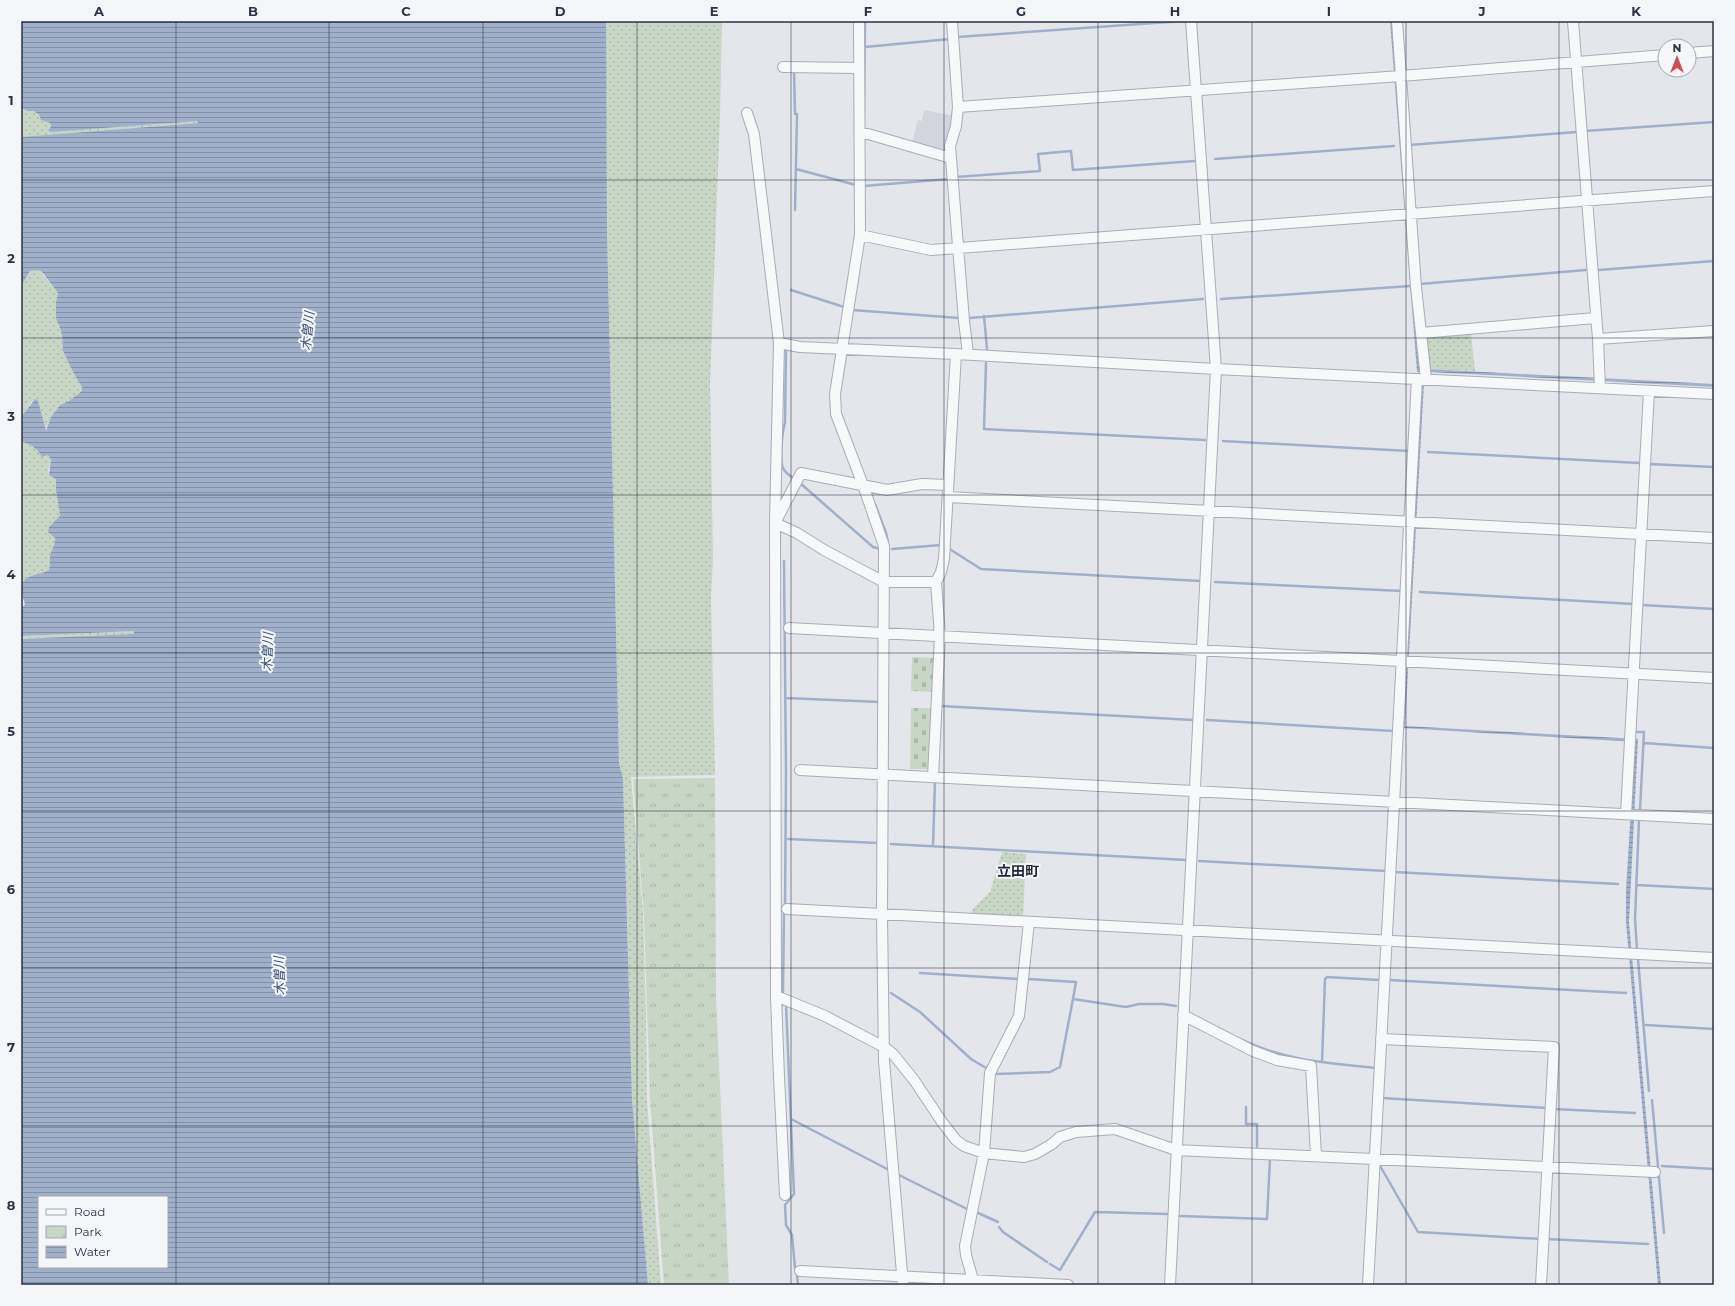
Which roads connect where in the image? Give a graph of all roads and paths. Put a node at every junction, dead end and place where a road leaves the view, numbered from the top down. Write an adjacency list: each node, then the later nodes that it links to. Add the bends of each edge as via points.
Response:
1 (859, 21): 11 (street)
2 (952, 21): 14 (street)
3 (1191, 21): 13 (street)
4 (1397, 21): 12 (street)
5 (1573, 21): 9 (street)
6 (1714, 51): 7 (street)
7 (1697, 52)
8 (1657, 56): 9 (street)
9 (1576, 62): 12 (street); 19 (street)
10 (783, 67): 11 (street)
11 (859, 68): 16 (street)
12 (1397, 76): 13 (street); 20 (street)
13 (1196, 91): 14 (street); 21 (street)
14 (958, 107): 17 (street)
15 (747, 113): 28 (street, via 754,134)
16 (863, 134): 17 (street); 22 (street)
17 (950, 158): 23 (street)
18 (1714, 191): 19 (street)
19 (1586, 201): 20 (street); 24 (street)
20 (1408, 215): 21 (street); 26 (street)
21 (1205, 230): 23 (street); 32 (street)
22 (863, 235): 23 (street, via 931,250); 29 (street)
23 (959, 248): 31 (street)
24 (1595, 318): 26 (street); 27 (street)
25 (1714, 331): 27 (street)
26 (1421, 333): 33 (street)
27 (1598, 339): 34 (street)
28 (779, 343): 29 (street); 42 (street)
29 (842, 349): 30 (street); 37 (street, via 835,394 836,414)
30 (956, 354): 31 (street); 38 (street)
31 (968, 354): 32 (street)
32 (1216, 369): 33 (street); 40 (street)
33 (1421, 379): 34 (street); 41 (street)
34 (1600, 382): 35 (street)
35 (1649, 391): 36 (street); 43 (street)
36 (1714, 394)
37 (863, 485): 38 (street, via 887,490 922,484); 42 (street, via 801,473); 45 (street, via 884,546)
38 (948, 485): 39 (street)
39 (948, 497): 40 (street); 46 (street, via 944,559)
40 (1209, 510): 41 (street); 50 (street)
41 (1413, 522): 43 (street); 51 (street)
42 (775, 523): 45 (street); 67 (street)
43 (1641, 534): 44 (street); 52 (street)
44 (1714, 538)
45 (884, 582): 46 (street); 48 (street)
46 (936, 582): 49 (street)
47 (789, 628): 48 (street)
48 (884, 633): 49 (street); 55 (street)
49 (940, 636): 50 (street); 56 (street)
50 (1203, 649): 51 (street); 57 (street)
51 (1405, 661): 52 (street); 58 (street)
52 (1634, 673): 53 (street); 59 (street, via 1630,740)
53 (1714, 678)
54 (800, 770): 55 (street)
55 (883, 774): 56 (street); 62 (street)
56 (933, 777): 57 (street)
57 (1195, 791): 58 (street); 64 (street)
58 (1394, 802): 59 (street); 65 (street)
59 (1630, 814): 60 (street)
60 (1714, 819)
61 (787, 909): 62 (street)
62 (882, 915): 63 (street); 70 (street)
63 (1029, 922): 64 (street); 72 (street, via 1019,1016 990,1073)
64 (1188, 931): 65 (street); 68 (street)
65 (1386, 940): 66 (street); 69 (street)
66 (1714, 958)
67 (776, 996): 70 (street, via 825,1016); 77 (street)
68 (1183, 1015): 71 (street); 73 (street, via 1253,1051 1277,1060 1311,1066)
69 (1381, 1039): 74 (street); 75 (street, via 1554,1047)
70 (884, 1047): 72 (street, via 914,1080 956,1140 964,1146); 80 (street)
71 (1176, 1150): 72 (street, via 1115,1129 1106,1129 1076,1132 1060,1137 1041,1151 1024,1157); 73 (street); 82 (street)
72 (984, 1153): 79 (street, via 965,1246)
73 (1316, 1156): 74 (street)
74 (1374, 1159): 75 (street); 83 (street)
75 (1548, 1168): 76 (street); 84 (street)
76 (1654, 1172)
77 (785, 1195)
78 (800, 1271): 80 (street)
79 (973, 1280): 80 (street); 81 (street)
80 (903, 1281)
81 (1068, 1285)
82 (1170, 1285)
83 (1368, 1285)
84 (1541, 1285)

